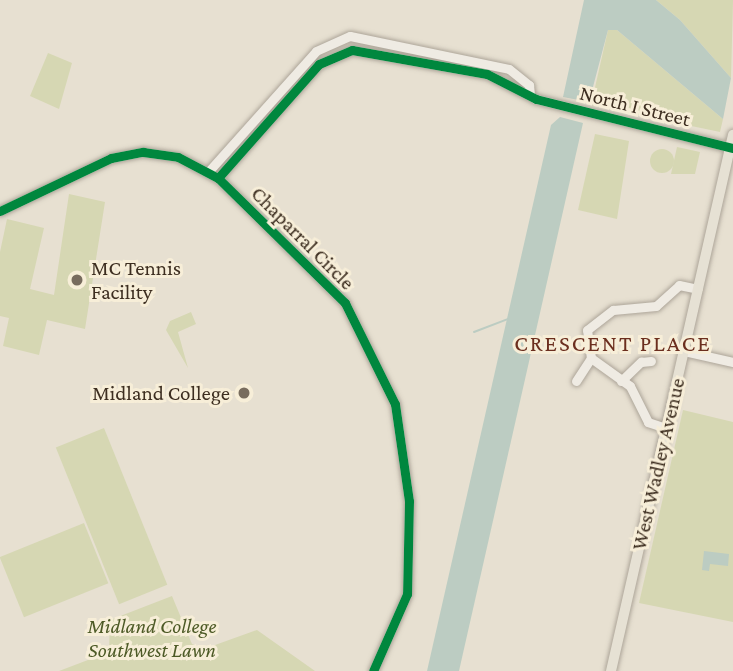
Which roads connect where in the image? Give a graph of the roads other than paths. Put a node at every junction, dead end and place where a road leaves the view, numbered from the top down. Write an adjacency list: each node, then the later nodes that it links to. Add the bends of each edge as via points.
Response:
1 (422, 50): 2 (street); 3 (street, via 509,69 529,85); 6 (street, via 350,36 331,41)
2 (419, 61): 3 (street, North I Street, via 488,74); 7 (street, North I Street, via 352,50 332,56)
3 (530, 94): 5 (street, North I Street)
4 (733, 135): 5 (main road, West Wadley Avenue)
5 (732, 147): 9 (main road, West Wadley Avenue)
6 (208, 172): 7 (street, Chaparral Circle); 8 (street, Chaparral Circle, via 178,157 121,155)
7 (218, 178): 17 (street, Chaparral Circle, via 345,303 395,404 409,501 410,579 397,626)
8 (0, 211)
9 (698, 289): 10 (main road, West Wadley Avenue); 11 (street, via 679,285 656,306 613,310 594,320 585,344)
10 (684, 351): 13 (street); 16 (main road, West Wadley Avenue)
11 (591, 358): 14 (street); 15 (street)
12 (651, 361): 15 (street)
13 (733, 362)
14 (576, 381)
15 (621, 381): 16 (street, via 643,404 648,422)
16 (666, 428): 18 (main road, West Wadley Avenue)
17 (373, 671)
18 (611, 671)

